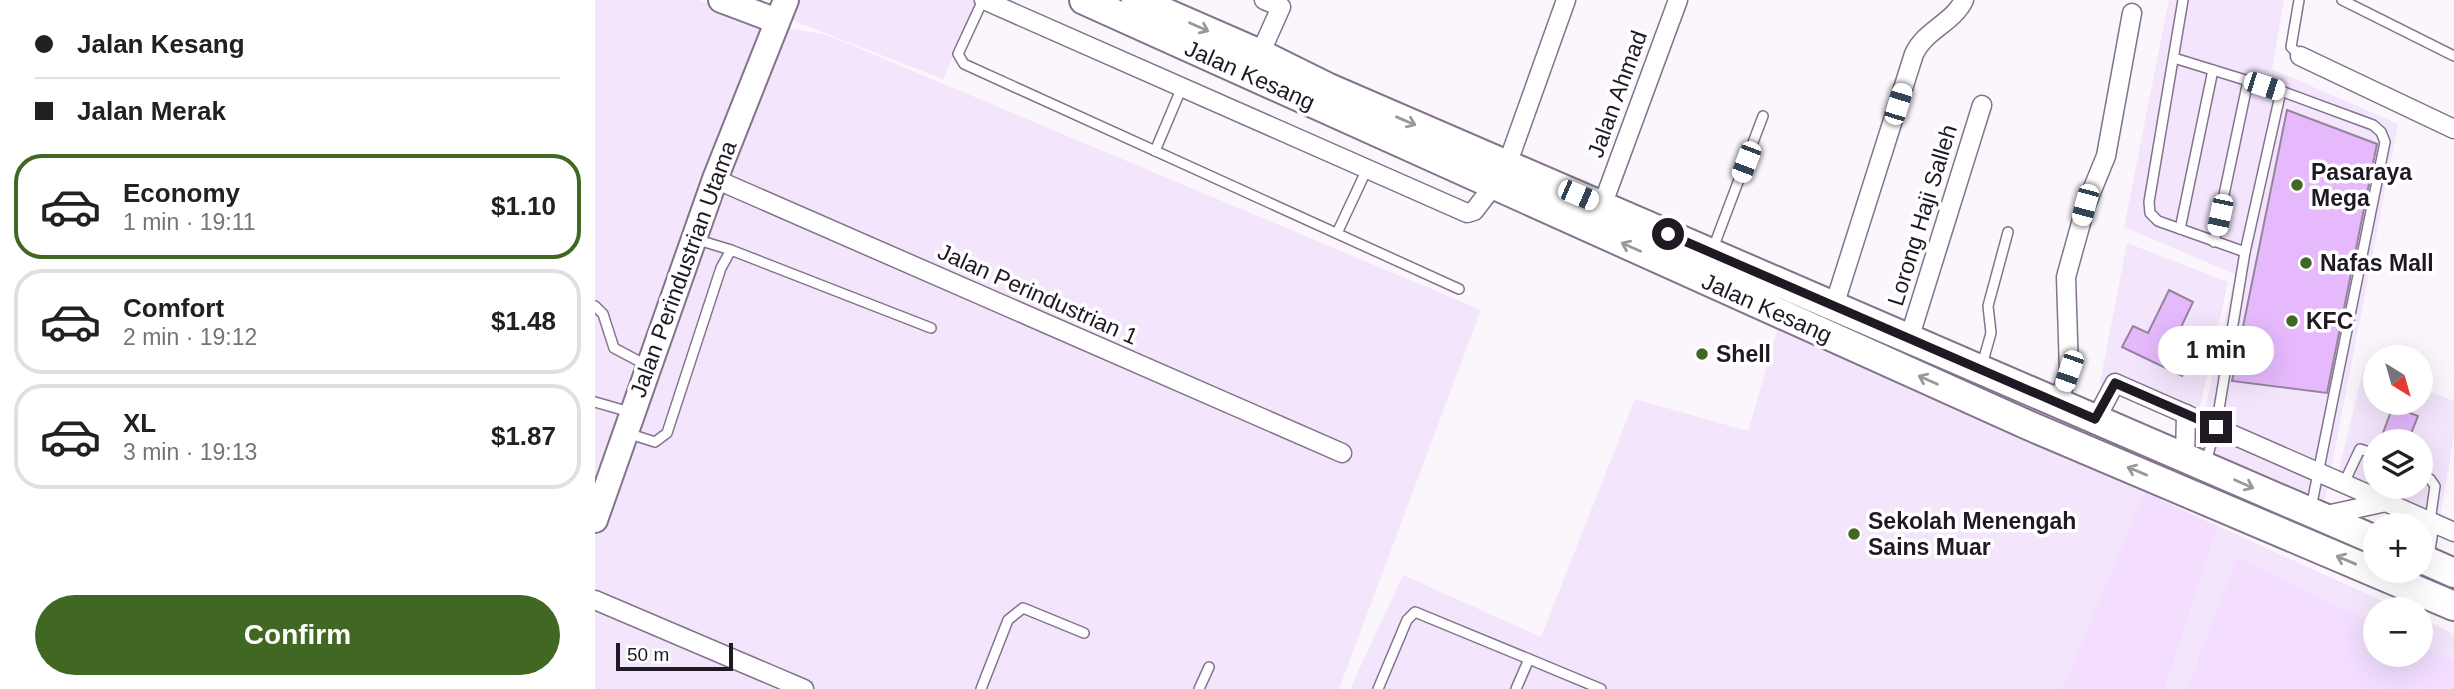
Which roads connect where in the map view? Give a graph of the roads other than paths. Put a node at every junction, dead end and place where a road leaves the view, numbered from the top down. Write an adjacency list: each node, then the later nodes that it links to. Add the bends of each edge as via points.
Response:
1 (983, 0): 20 (street); 25 (lane, via 958,54 964,64)
2 (1084, 0): 28 (main road, Jalan Kesang)
3 (1136, 0): 14 (main road, Jalan Kesang, one-way to 14)
4 (1566, 0): 28 (street)
5 (1678, 0): 29 (street, Jalan Ahmad)
6 (1964, 0): 40 (street, via 1914,54)
7 (2183, 0): 17 (lane)
8 (2299, 0): 15 (lane, via 2291,47)
9 (2342, 0): 16 (lane)
10 (726, 1): 12 (street, Jalan Perindustrian Utama)
11 (1276, 2): 14 (street)
12 (782, 10): 27 (street, Jalan Perindustrian Utama)
13 (2132, 13): 46 (street, via 2106,156 2085,205 2066,277 2069,371)
14 (1260, 54): 28 (main road, Jalan Kesang, one-way to 28, via 1329,88)
15 (2299, 56): 24 (street)
16 (2454, 56)
17 (2174, 58): 18 (lane); 30 (lane, via 2149,202 2150,213 2158,222)
18 (2213, 70): 19 (lane); 30 (lane)
19 (2248, 81): 21 (lane); 34 (lane)
20 (1182, 87): 25 (lane); 26 (street)
21 (2281, 91): 36 (lane); 54 (lane, via 2373,125 2385,142)
22 (1982, 105): 42 (street, Lorong Haji Salleh)
23 (1763, 116): 37 (lane)
24 (2454, 129)
25 (1155, 151): 31 (lane)
26 (1367, 169): 28 (street, via 1467,213 1474,211); 31 (lane)
27 (715, 178): 33 (street, Jalan Perindustrian Utama); 52 (street, Jalan Perindustrian 1)
28 (1493, 186): 29 (main road, Jalan Kesang); 68 (main road, Jalan Kesang, one-way to 28, via 2030,426)
29 (1602, 206): 37 (main road, Jalan Kesang)
30 (2180, 229): 34 (lane)
31 (1338, 231): 38 (lane)
32 (2008, 232): 44 (lane, via 1988,306 1991,333)
33 (693, 239): 35 (lane); 43 (street, Jalan Perindustrian Utama)
34 (2214, 242): 36 (lane)
35 (731, 250): 41 (lane); 49 (lane, via 667,433 655,442)
36 (2245, 252): 50 (lane)
37 (1711, 253): 40 (main road, Jalan Kesang)
38 (1459, 289)
39 (595, 306): 43 (lane, via 603,314 614,348)
40 (1834, 306): 42 (main road, Jalan Kesang)
41 (931, 328)
42 (1909, 339): 44 (main road, Jalan Kesang)
43 (647, 366): 49 (street, Jalan Perindustrian Utama)
44 (1981, 370): 46 (main road, Jalan Kesang)
45 (595, 402): 49 (lane)
46 (2058, 403): 48 (main road, Jalan Kesang)
47 (2186, 414): 48 (street, via 2115,383); 50 (street); 53 (street)
48 (2095, 419): 53 (main road, Jalan Kesang)
49 (628, 422): 58 (street, Jalan Perindustrian Utama)
50 (2216, 427): 53 (lane); 54 (street)
51 (2363, 450): 55 (lane)
52 (1342, 453)
53 (2195, 463): 61 (main road, Jalan Kesang, one-way to 61)
54 (2319, 471): 55 (street); 61 (lane)
55 (2344, 483): 57 (street)
56 (2433, 484): 60 (lane)
57 (2388, 502): 59 (street); 61 (street)
58 (597, 508)
59 (2412, 513)
60 (2431, 513)
61 (2314, 515): 64 (main road, Jalan Kesang)
62 (2433, 522): 63 (street)
63 (2454, 531)
64 (2363, 535)
65 (2433, 564): 66 (main road)
66 (2454, 573)
67 (595, 600): 72 (street)
68 (2454, 606)
69 (1084, 633): 73 (lane, via 1023,608 1007,620)
70 (1529, 659): 75 (lane, via 1415,612 1407,620); 76 (lane); 77 (lane)
71 (1209, 667): 74 (lane)
72 (804, 689)
73 (981, 689)
74 (1199, 689)
75 (1378, 689)
76 (1516, 689)
77 (1601, 689)

